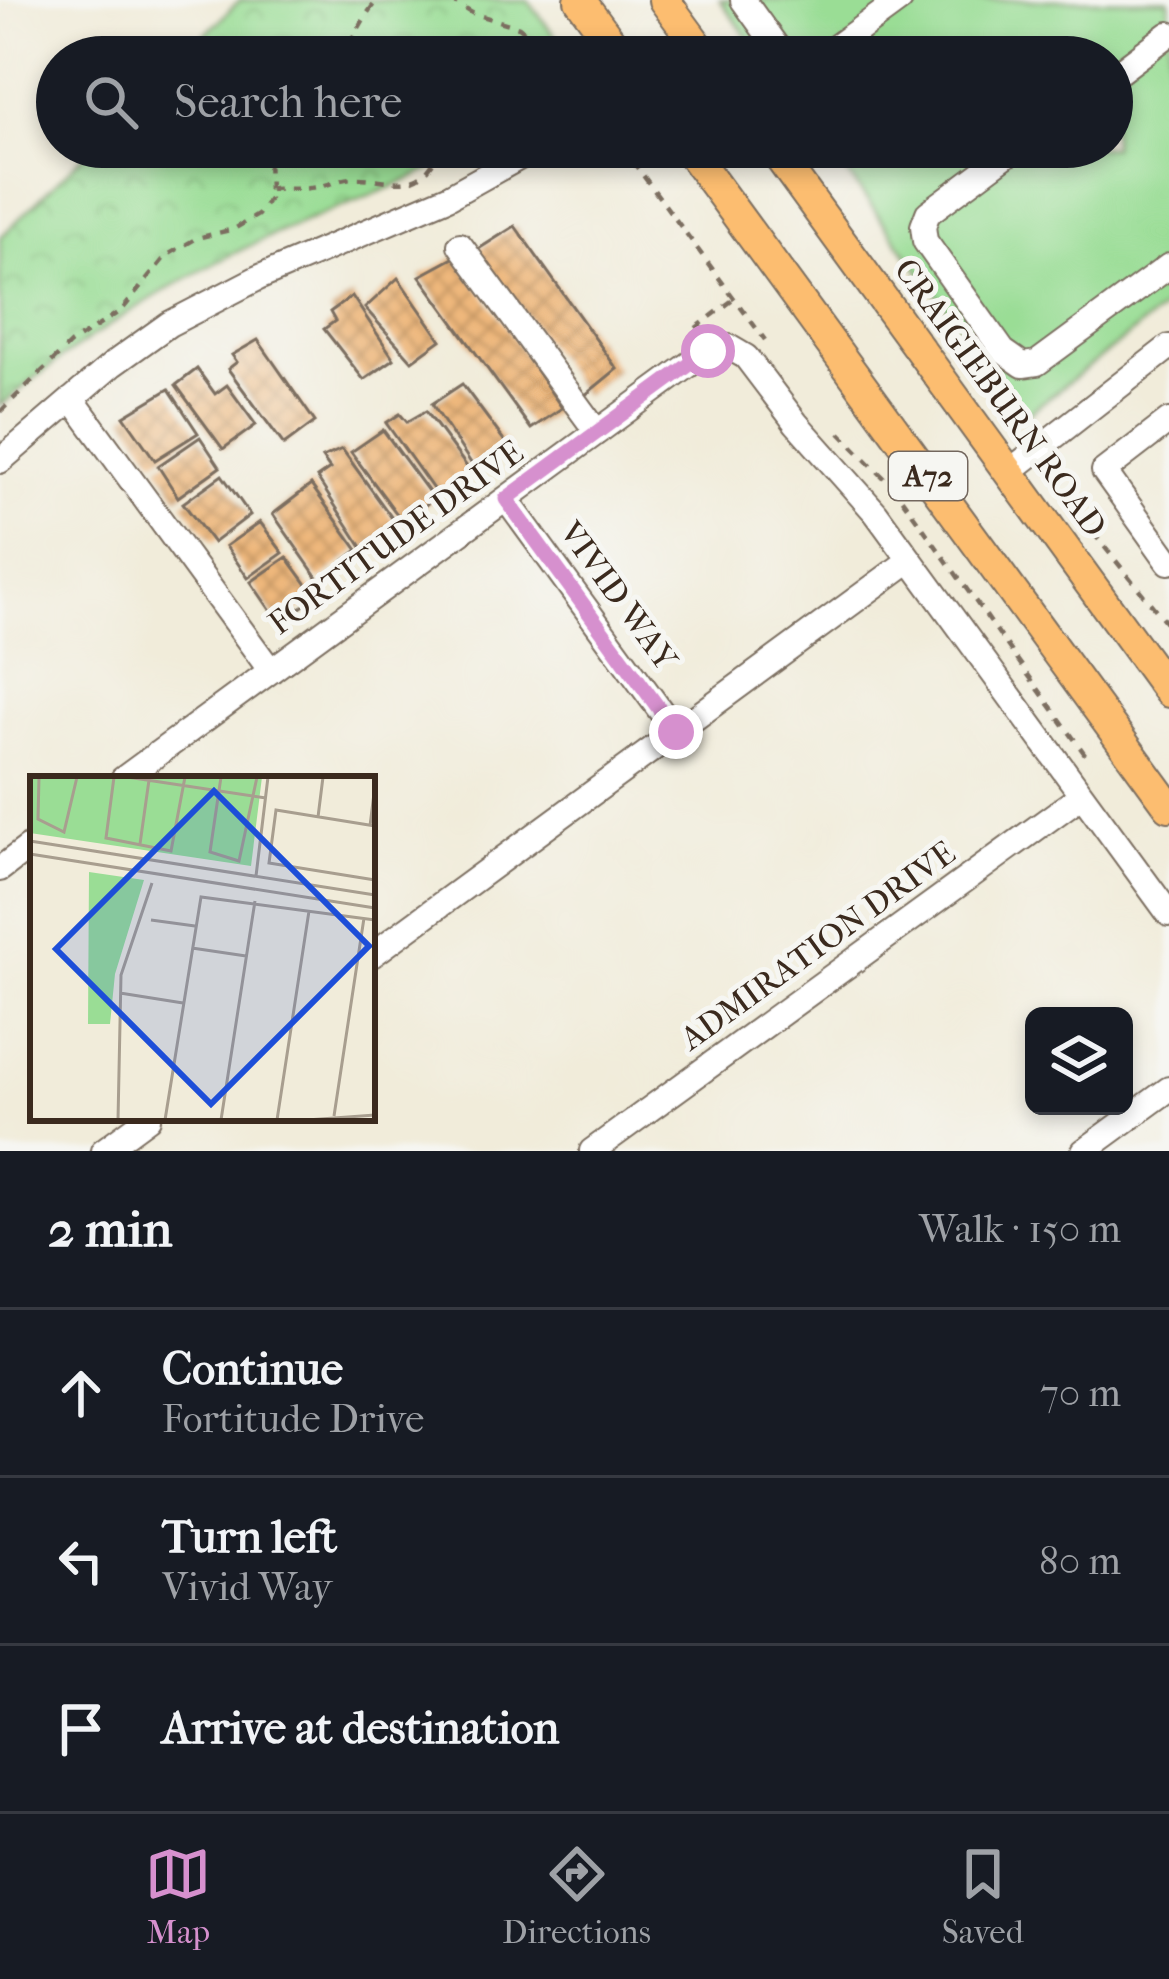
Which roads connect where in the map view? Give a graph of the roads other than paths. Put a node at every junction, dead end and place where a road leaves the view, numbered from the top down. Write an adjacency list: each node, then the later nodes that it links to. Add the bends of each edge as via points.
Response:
1 (580, 0): 6 (main road)
2 (664, 0): 7 (main road)
3 (742, 0): 8 (street)
4 (900, 0): 9 (street)
5 (1169, 34): 10 (street)
6 (605, 36)
7 (691, 36)
8 (769, 36)
9 (851, 36)
10 (1133, 61)
11 (500, 168): 18 (street, via 211,300 146,338)
12 (703, 168): 31 (main road, A72)
13 (787, 168): 22 (main road, CRAIGIEBURN ROAD / A72)
14 (989, 168): 16 (street, via 922,226 1004,351 1023,365 1037,363)
15 (460, 244): 20 (street)
16 (1169, 266)
17 (1169, 347): 22 (street)
18 (72, 398): 21 (street); 26 (street)
19 (1169, 421): 25 (street, via 1104,471)
20 (597, 432): 23 (street, FORTITUDE DRIVE); 24 (street, FORTITUDE DRIVE, via 708,351 729,347 746,357)
21 (0, 461)
22 (1010, 472): 27 (main road, CRAIGIEBURN ROAD / A72)
23 (506, 499): 26 (street, FORTITUDE DRIVE); 28 (street, VIVID WAY)
24 (910, 560): 28 (street); 30 (street)
25 (1169, 562)
26 (271, 671): 29 (street, FORTITUDE DRIVE)
27 (1169, 692)
28 (676, 732): 35 (street)
29 (127, 776)
30 (1082, 795): 34 (street); 39 (street, ADMIRATION DRIVE)
31 (1169, 806)
32 (30, 846): 33 (street)
33 (0, 868)
34 (1169, 914)
35 (375, 953)
36 (1169, 1089): 40 (street)
37 (144, 1121): 38 (street)
38 (103, 1151)
39 (592, 1151)
40 (1084, 1151)

